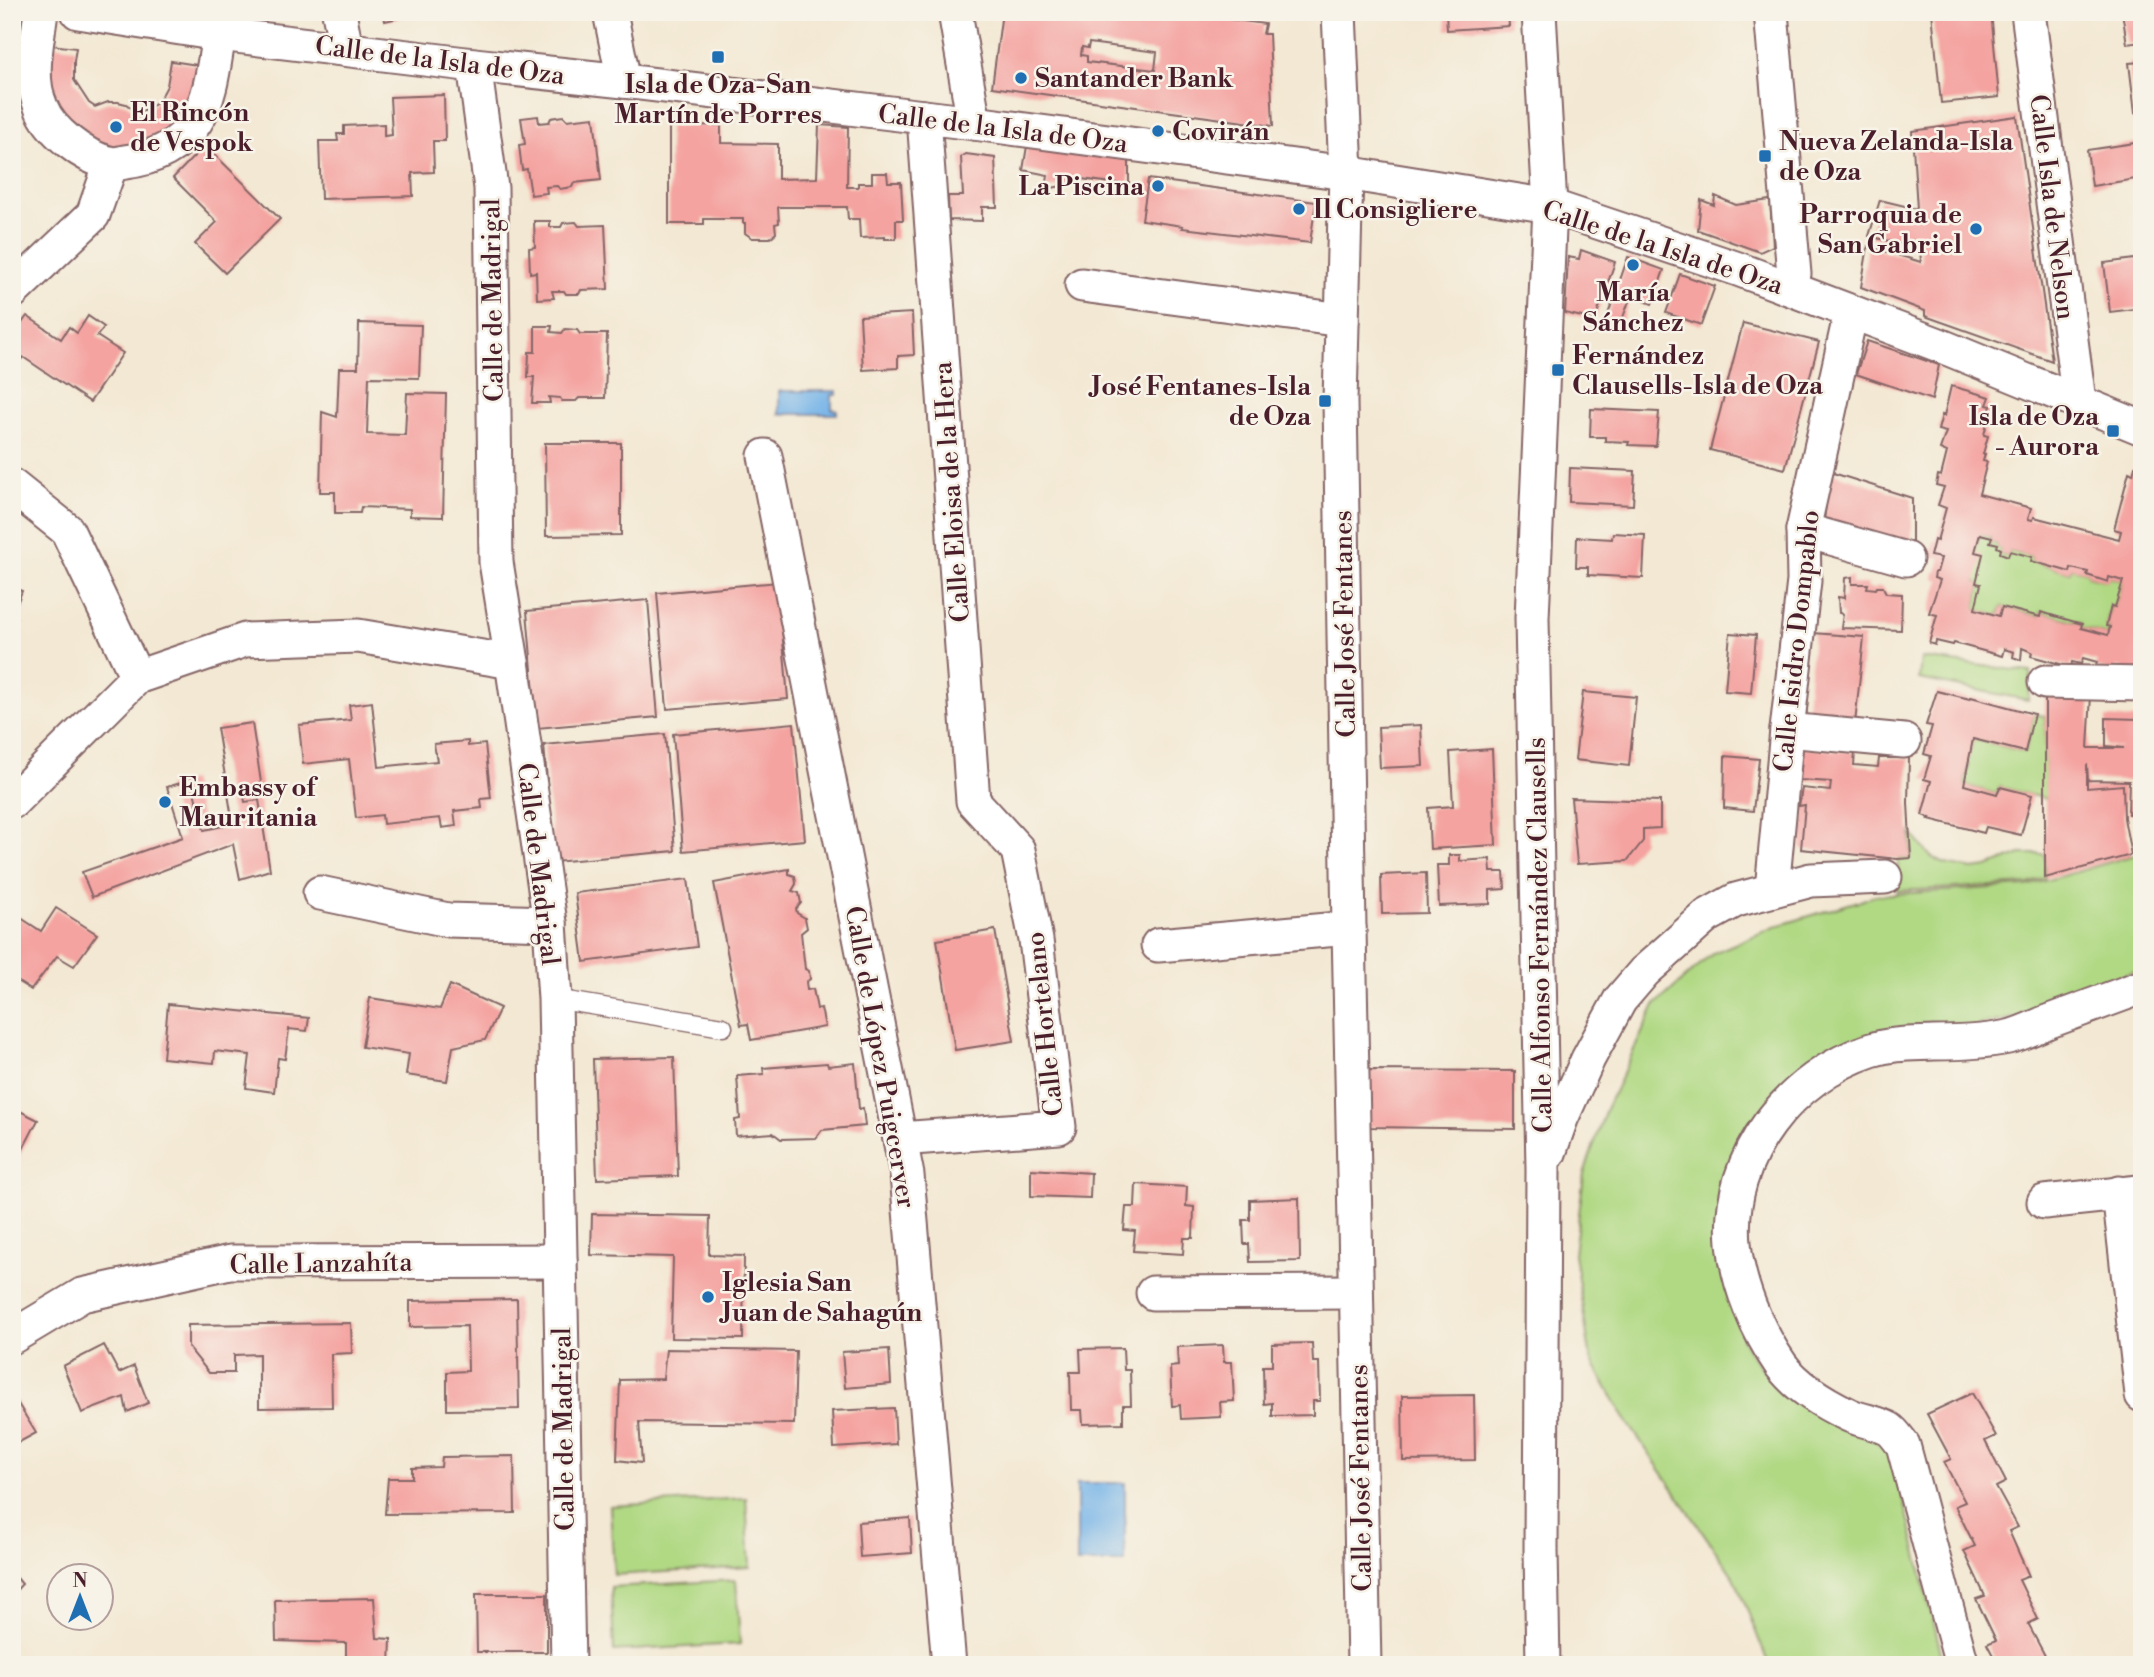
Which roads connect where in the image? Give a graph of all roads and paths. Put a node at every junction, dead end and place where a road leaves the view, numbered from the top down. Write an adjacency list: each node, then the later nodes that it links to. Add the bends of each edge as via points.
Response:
1 (41, 12): 16 (street, via 33,65 41,107 52,128 79,149)
2 (78, 12): 10 (street, Calle de la Isla de Oza)
3 (339, 12): 11 (street)
4 (610, 12): 13 (street)
5 (955, 12): 15 (street)
6 (1339, 12): 17 (street, Calle José Fentanes)
7 (1539, 12): 18 (street, Calle Alfonso Fernández Clausells)
8 (1771, 12): 20 (street, via 1794,274)
9 (2028, 12): 24 (street, Calle Isla de Nelson)
10 (219, 34): 11 (street, Calle de la Isla de Oza); 16 (street, via 209,88 195,123 165,150 143,160)
11 (346, 49): 12 (street, Calle de la Isla de Oza)
12 (474, 65): 13 (street, Calle de la Isla de Oza); 30 (street, Calle de Madrigal, via 491,188 496,562)
13 (624, 81): 14 (street, Calle de la Isla de Oza)
14 (924, 117): 15 (street, Calle de la Isla de Oza); 37 (street, Calle Eloisa de la Hera, via 973,801)
15 (974, 123): 17 (street, Calle de la Isla de Oza)
16 (110, 164): 21 (street, via 93,215)
17 (1346, 173): 18 (street, Calle de la Isla de Oza); 23 (street, Calle José Fentanes)
18 (1550, 206): 20 (street, Calle de la Isla de Oza); 48 (street, Calle Alfonso Fernández Clausells, via 1532,618)
19 (1082, 285): 23 (street)
20 (1790, 288): 22 (street, Calle de la Isla de Oza)
21 (12, 292)
22 (1852, 312): 24 (street, Calle de la Isla de Oza); 28 (street, Calle Isidro Dompablo)
23 (1342, 320): 42 (street, Calle José Fentanes)
24 (2079, 401): 25 (street, Calle de la Isla de Oza)
25 (2142, 428)
26 (765, 456): 47 (street, Calle de López Puigcerver)
27 (12, 486): 31 (street, via 67,530)
28 (1803, 530): 29 (street); 34 (street, Calle Isidro Dompablo, via 1804,581)
29 (1906, 559)
30 (513, 662): 31 (street, via 358,636 245,640); 41 (street, Calle de Madrigal)
31 (136, 677): 36 (street)
32 (2046, 682): 33 (street)
33 (2142, 684)
34 (1787, 730): 35 (street); 39 (street, Calle Isidro Dompablo)
35 (1903, 741)
36 (12, 802)
37 (1018, 850): 47 (street, Calle Hortelano, via 1037,940 1059,1127)
38 (1885, 877): 39 (street, via 1811,880)
39 (1772, 890): 48 (street, via 1735,901 1707,916 1620,1000 1584,1068)
40 (320, 893): 41 (street, via 448,920)
41 (550, 923): 45 (street, Calle de Madrigal)
42 (1349, 928): 43 (street); 52 (street, Calle José Fentanes)
43 (1158, 945)
44 (2142, 987): 60 (street, via 2010,1037 1900,1043 1842,1062 1786,1103 1753,1148 1741,1178 1734,1242 1740,1274 1766,1342 1783,1368 1808,1392 1851,1416 1890,1430 1903,1445)
45 (555, 999): 46 (lane); 51 (street, Calle de Madrigal)
46 (723, 1027)
47 (900, 1139): 57 (street, Calle de López Puigcerver, via 907,1175)
48 (1543, 1168): 59 (street, Calle Alfonso Fernández Clausells)
49 (2130, 1192): 50 (street); 55 (street)
50 (2044, 1202)
51 (560, 1261): 54 (street, Calle Lanzahíta, via 230,1262 82,1295); 56 (street, Calle de Madrigal)
52 (1356, 1292): 53 (street); 58 (street, Calle José Fentanes)
53 (1153, 1293)
54 (12, 1337)
55 (2142, 1395)
56 (568, 1665)
57 (949, 1665)
58 (1364, 1665)
59 (1543, 1665)
60 (1962, 1665)

